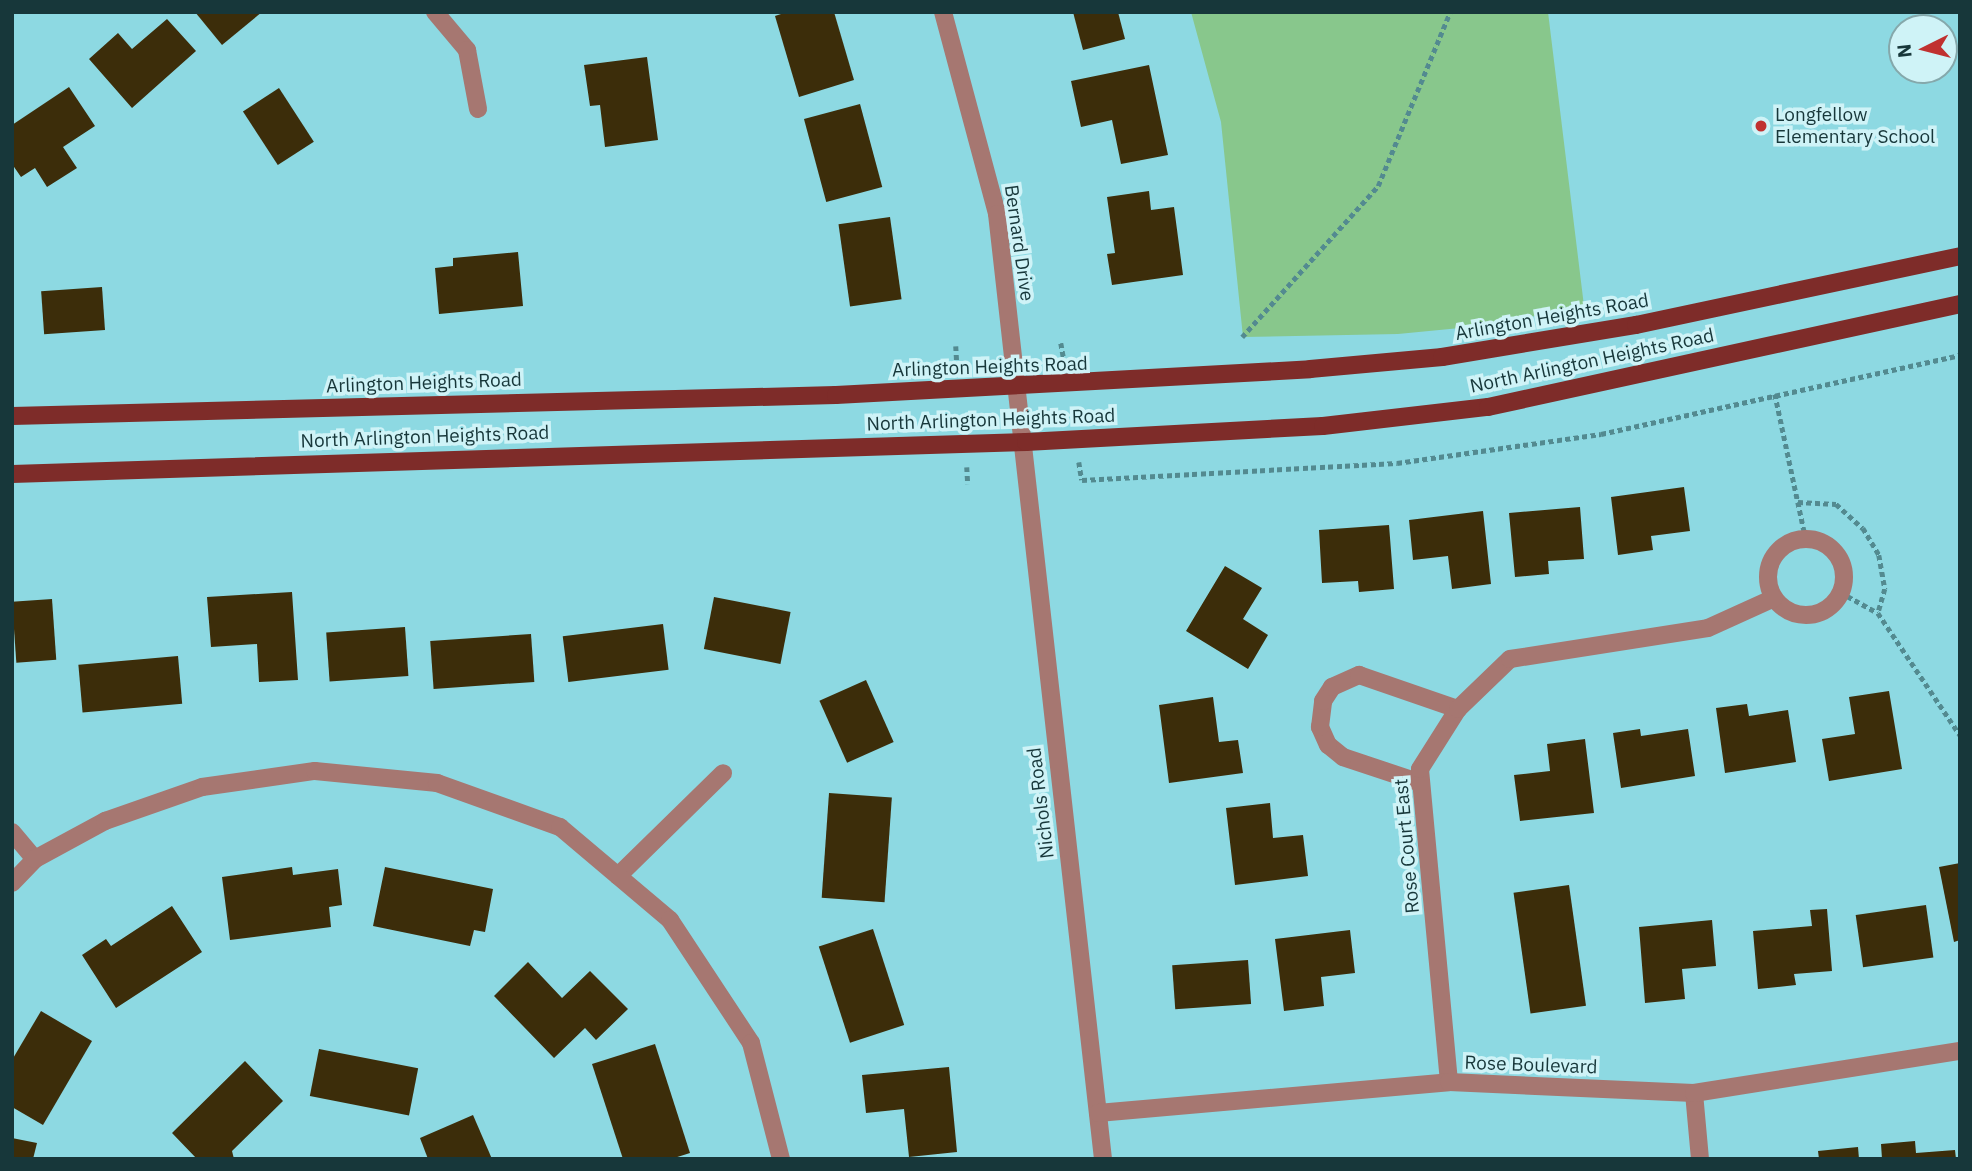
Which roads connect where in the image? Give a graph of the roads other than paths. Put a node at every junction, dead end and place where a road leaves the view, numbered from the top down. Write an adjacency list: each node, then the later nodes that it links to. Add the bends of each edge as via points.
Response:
1 (435, 12): 3 (street, via 467,50)
2 (943, 12): 6 (street, Bernard Drive, via 997,214)
3 (478, 109)
4 (1960, 256): 6 (main road, Arlington Heights Road, via 1636,324 1442,356)
5 (1960, 304): 8 (main road, North Arlington Heights Road, via 1488,407 1323,426)
6 (1016, 386): 7 (main road, Arlington Heights Road); 8 (street, Bernard Drive)
7 (12, 416)
8 (1026, 442): 9 (main road, North Arlington Heights Road); 21 (street, Nichols Road)
9 (12, 474)
10 (1774, 598): 10 (street, via 1782,608 1806,615 1830,607 1840,592 1839,560 1822,543 1805,540 1787,545 1771,562); 11 (street, Rose Court East, via 1708,628 1510,659)
11 (1458, 709): 13 (street, Rose Court East, via 1420,769); 13 (street, via 1359,675 1332,687 1323,701 1320,727 1328,745 1343,757)
12 (723, 773): 16 (street)
13 (1421, 783): 19 (street, Rose Court East)
14 (12, 832): 15 (street)
15 (35, 859): 16 (street, via 105,821 202,787 315,771 437,783 560,827); 17 (street)
16 (618, 876): 22 (street, via 670,920 751,1043)
17 (12, 883)
18 (1960, 1051): 20 (street, Rose Boulevard)
19 (1449, 1082): 20 (street, Rose Boulevard); 21 (street, Rose Boulevard)
20 (1694, 1093): 24 (street)
21 (1098, 1113): 23 (street, Nichols Road)
22 (781, 1159)
23 (1103, 1159)
24 (1700, 1159)

